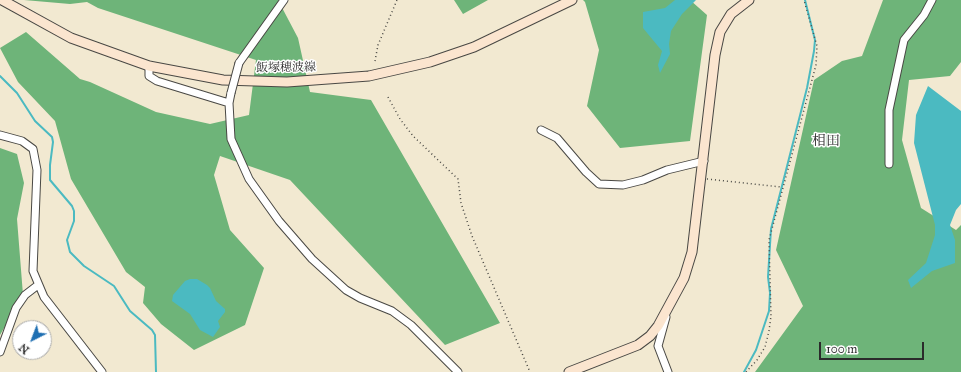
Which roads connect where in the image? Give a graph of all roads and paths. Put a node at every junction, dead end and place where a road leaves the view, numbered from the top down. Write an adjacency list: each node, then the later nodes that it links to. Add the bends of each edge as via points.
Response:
1 (2, 0): 9 (main road, 飯塚穂波線, via 71,38)
2 (284, 0): 11 (street, bridge, via 239,63)
3 (397, 0): 8 (path, via 378,45)
4 (572, 0): 9 (main road, 飯塚穂波線, via 474,47 430,62 369,76 287,82 223,80)
5 (749, 0): 14 (main road, via 731,14 720,32 715,55)
6 (804, 0): 17 (path, via 817,46 816,65)
7 (932, 0): 15 (street, via 924,15 904,40 889,110)
8 (375, 61)
9 (149, 66): 11 (street, via 149,76 157,81)
10 (388, 96): 23 (path, via 400,119 413,136 458,179 461,203 472,236)
11 (229, 103): 22 (street, via 231,139 249,179 279,221 312,259 346,290 392,311 411,325)
12 (541, 130): 14 (street, via 557,138 599,184 624,185)
13 (0, 135): 18 (street, via 22,141 33,149 37,170 33,271)
14 (704, 160): 16 (main road)
15 (889, 164)
16 (702, 178): 17 (path); 19 (main road, via 689,267)
17 (782, 187): 26 (path, via 769,240 772,316 770,331 765,347)
18 (38, 285): 20 (street, via 25,295 16,308); 21 (street)
19 (670, 305): 24 (main road, via 650,336 638,345); 25 (street, via 658,346)
20 (0, 352)
21 (102, 372)
22 (458, 372)
23 (530, 372)
24 (569, 372)
25 (668, 372)
26 (746, 372)

